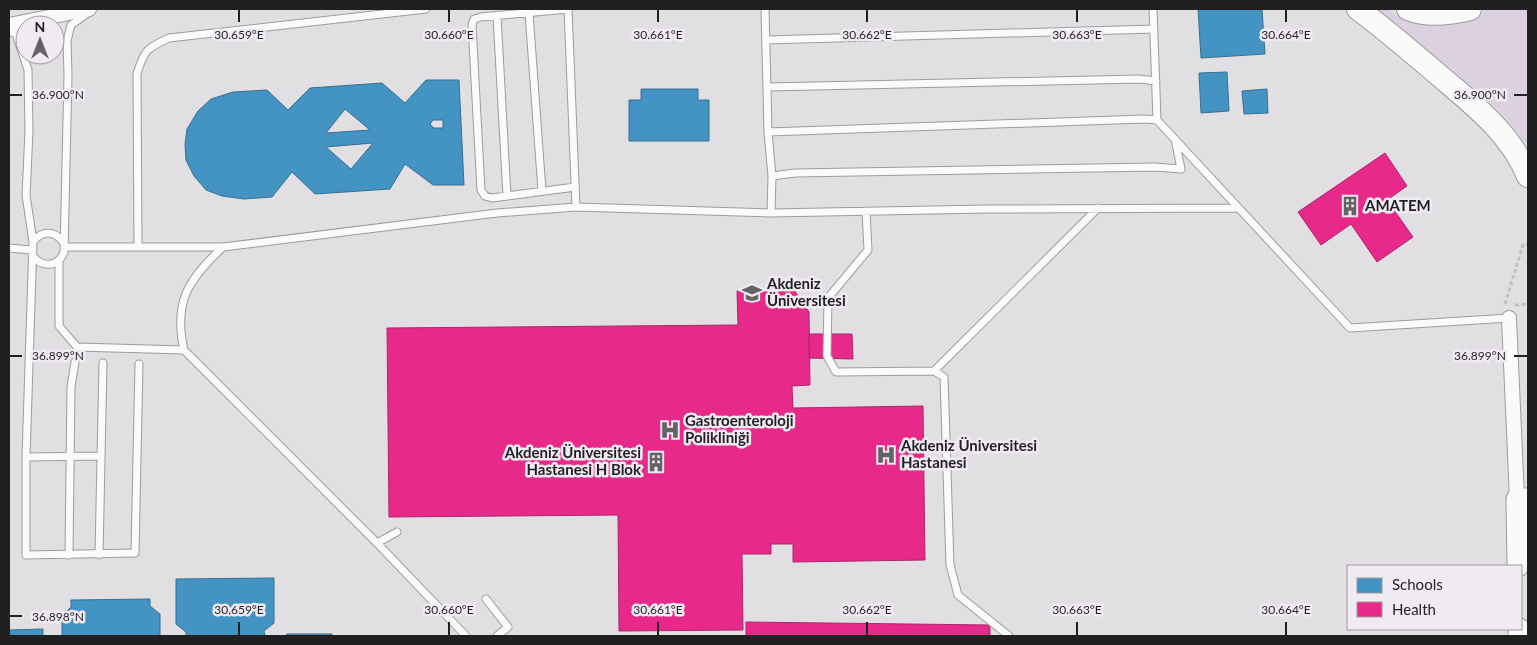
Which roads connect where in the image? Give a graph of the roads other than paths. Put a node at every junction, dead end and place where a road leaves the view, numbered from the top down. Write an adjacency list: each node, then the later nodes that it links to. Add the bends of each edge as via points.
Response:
1 (89, 9): 12 (street)
2 (94, 9): 31 (lane, via 71,25 67,41)
3 (426, 9): 32 (lane, via 169,38 150,47 137,74)
4 (568, 9): 10 (lane); 23 (lane)
5 (765, 9): 15 (lane)
6 (1153, 9): 13 (lane)
7 (1358, 9): 22 (highway, via 1484,114 1507,140)
8 (1408, 9): 9 (highway, via 1434,14)
9 (1470, 9)
10 (529, 13): 11 (lane); 24 (lane)
11 (497, 16): 25 (lane); 25 (lane, via 474,19 472,35 481,190 492,198)
12 (9, 25)
13 (1154, 29): 15 (lane); 16 (lane)
14 (9, 31): 35 (lane, via 16,34 28,70 26,195)
15 (766, 40): 17 (lane)
16 (1156, 81): 17 (lane); 18 (lane)
17 (768, 87): 19 (lane)
18 (1157, 120): 19 (lane); 20 (lane)
19 (768, 132): 21 (lane)
20 (1175, 139): 21 (lane, via 1181,169); 28 (lane)
21 (772, 176): 30 (lane)
22 (1528, 176)
23 (575, 187): 24 (lane); 26 (lane)
24 (542, 192): 25 (lane)
25 (507, 196)
26 (576, 207): 30 (lane); 33 (lane, via 497,213)
27 (1098, 208): 28 (lane); 29 (lane); 42 (lane)
28 (1238, 208): 37 (lane, via 1350,328)
29 (866, 211): 30 (lane); 42 (lane, via 868,250 828,298 827,356 836,372)
30 (771, 213)
31 (64, 245): 32 (lane); 35 (lane, via 58,236 44,233 38,236); 36 (lane)
32 (138, 247): 33 (lane)
33 (222, 247): 38 (lane, via 187,288 181,309 180,336)
34 (9, 248): 35 (lane)
35 (32, 249): 36 (lane, via 36,260 41,263); 44 (lane)
36 (59, 261): 38 (lane, via 59,326 77,347)
37 (1509, 318): 46 (street)
38 (184, 350): 48 (lane)
39 (75, 362): 45 (lane, via 71,387)
40 (103, 363): 43 (lane)
41 (139, 364): 50 (lane, via 135,553)
42 (934, 371): 55 (lane, via 944,377 950,565 958,595)
43 (101, 456): 45 (lane); 50 (lane)
44 (26, 457): 45 (lane); 49 (lane, via 26,555)
45 (71, 457): 49 (lane)
46 (1523, 499): 51 (main road)
47 (397, 532): 48 (lane)
48 (377, 544): 53 (lane)
49 (69, 555): 50 (lane)
50 (99, 555)
51 (1518, 565)
52 (486, 599): 54 (lane, via 508,627)
53 (466, 636)
54 (497, 636)
55 (1009, 636)

